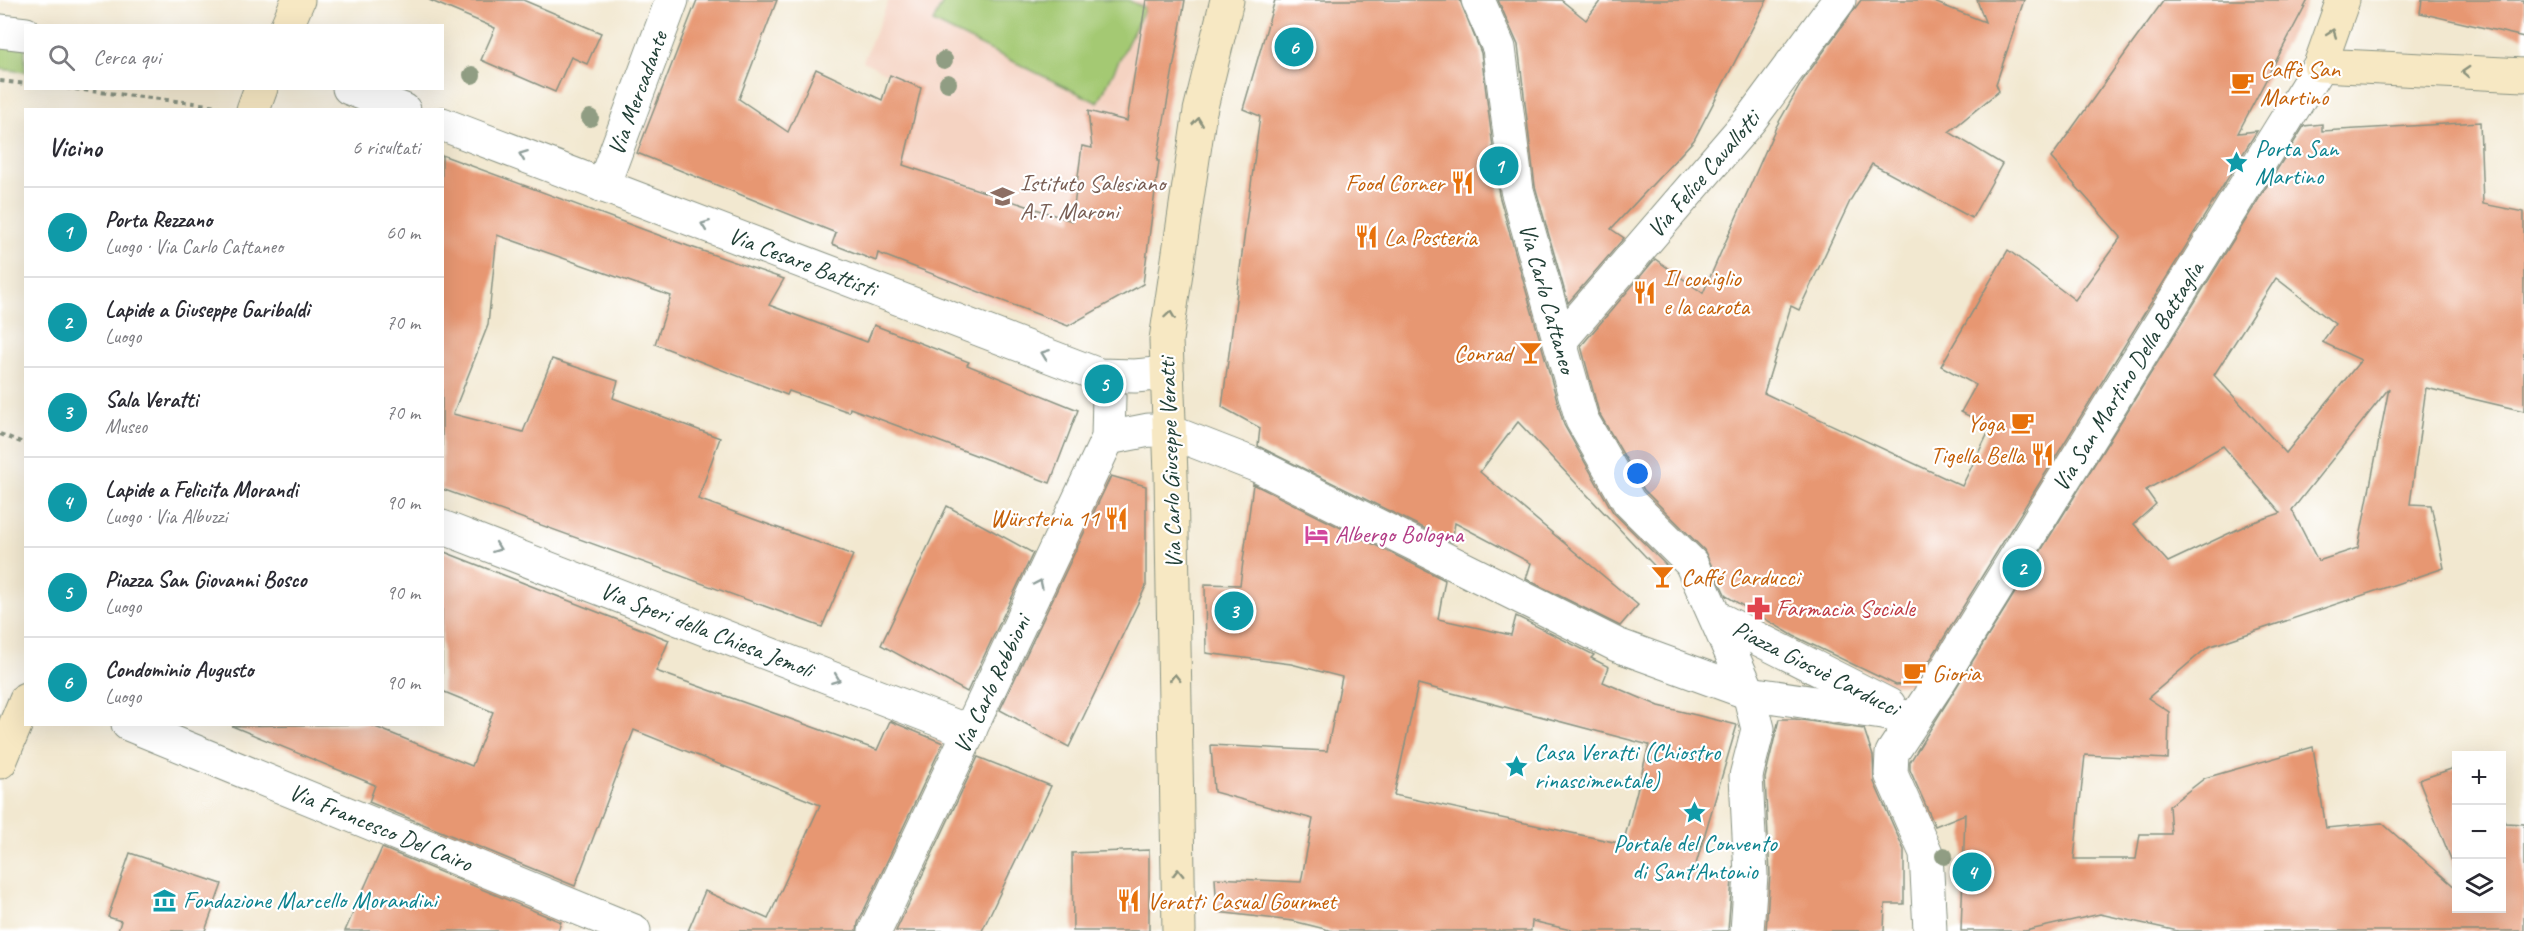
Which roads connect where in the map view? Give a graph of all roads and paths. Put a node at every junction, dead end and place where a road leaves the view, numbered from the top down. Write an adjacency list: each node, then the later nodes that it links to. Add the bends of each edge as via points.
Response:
1 (298, 0): 7 (main road)
2 (672, 0): 20 (street, Via Mercadante)
3 (1227, 0): 22 (main road, Via Carlo Giuseppe Veratti, one-way to 3, via 1166,340 1200,111)
4 (1478, 0): 21 (street, Via Carlo Cattaneo, via 1499,48 1517,190)
5 (1839, 0): 21 (street, Via Felice Cavallotti, via 1750,120)
6 (2343, 0): 10 (main road, one-way to 6)
7 (288, 24)
8 (0, 31): 9 (street)
9 (24, 34)
10 (2320, 65): 11 (main road, one-way to 10); 31 (street, Via San Martino Della Battaglia)
11 (2524, 75)
12 (0, 81): 13 (path)
13 (24, 84)
14 (84, 90): 17 (path)
15 (259, 90): 17 (main road)
16 (354, 90): 18 (street)
17 (241, 108)
18 (399, 108)
19 (444, 125): 20 (street, Via Cesare Battisti, one-way to 19)
20 (603, 186): 23 (street, Via Cesare Battisti, one-way to 20)
21 (1560, 341): 29 (street, Via Carlo Cattaneo, via 1582,420 1629,502)
22 (1167, 374): 23 (street, Via Cesare Battisti); 24 (main road, Via Carlo Giuseppe Veratti)
23 (1099, 375): 26 (street, via 1109,396)
24 (1168, 431): 26 (street, via 1149,430); 32 (street, Piazza Giosuè Carducci, via 1258,466 1617,645); 40 (main road, Via Carlo Giuseppe Veratti, one-way to 24)
25 (0, 434): 27 (path)
26 (1108, 438): 36 (street, Via Carlo Robbioni, one-way to 26)
27 (24, 443)
28 (444, 528): 36 (street, Via Speri della Chiesa Jemoli, one-way to 36)
29 (1691, 563): 30 (street, Piazza Giosuè Carducci)
30 (1717, 618): 32 (street, Piazza Giosuè Carducci); 34 (street, Piazza Giosuè Carducci)
31 (1935, 688): 34 (street, Piazza Giosuè Carducci)
32 (1749, 693): 34 (street, Piazza Giosuè Carducci); 41 (street, Piazza Giosuè Carducci, via 1758,729 1746,776 1751,875)
33 (24, 704): 37 (main road)
34 (1915, 718): 42 (street, Piazza Giosuè Carducci, via 1892,753 1891,774 1926,853)
35 (133, 726): 38 (street, Via Francesco Del Cairo)
36 (970, 732): 39 (street, Via Carlo Robbioni)
37 (0, 762)
38 (634, 931)
39 (875, 931)
40 (1179, 931)
41 (1748, 931)
42 (1930, 931)

